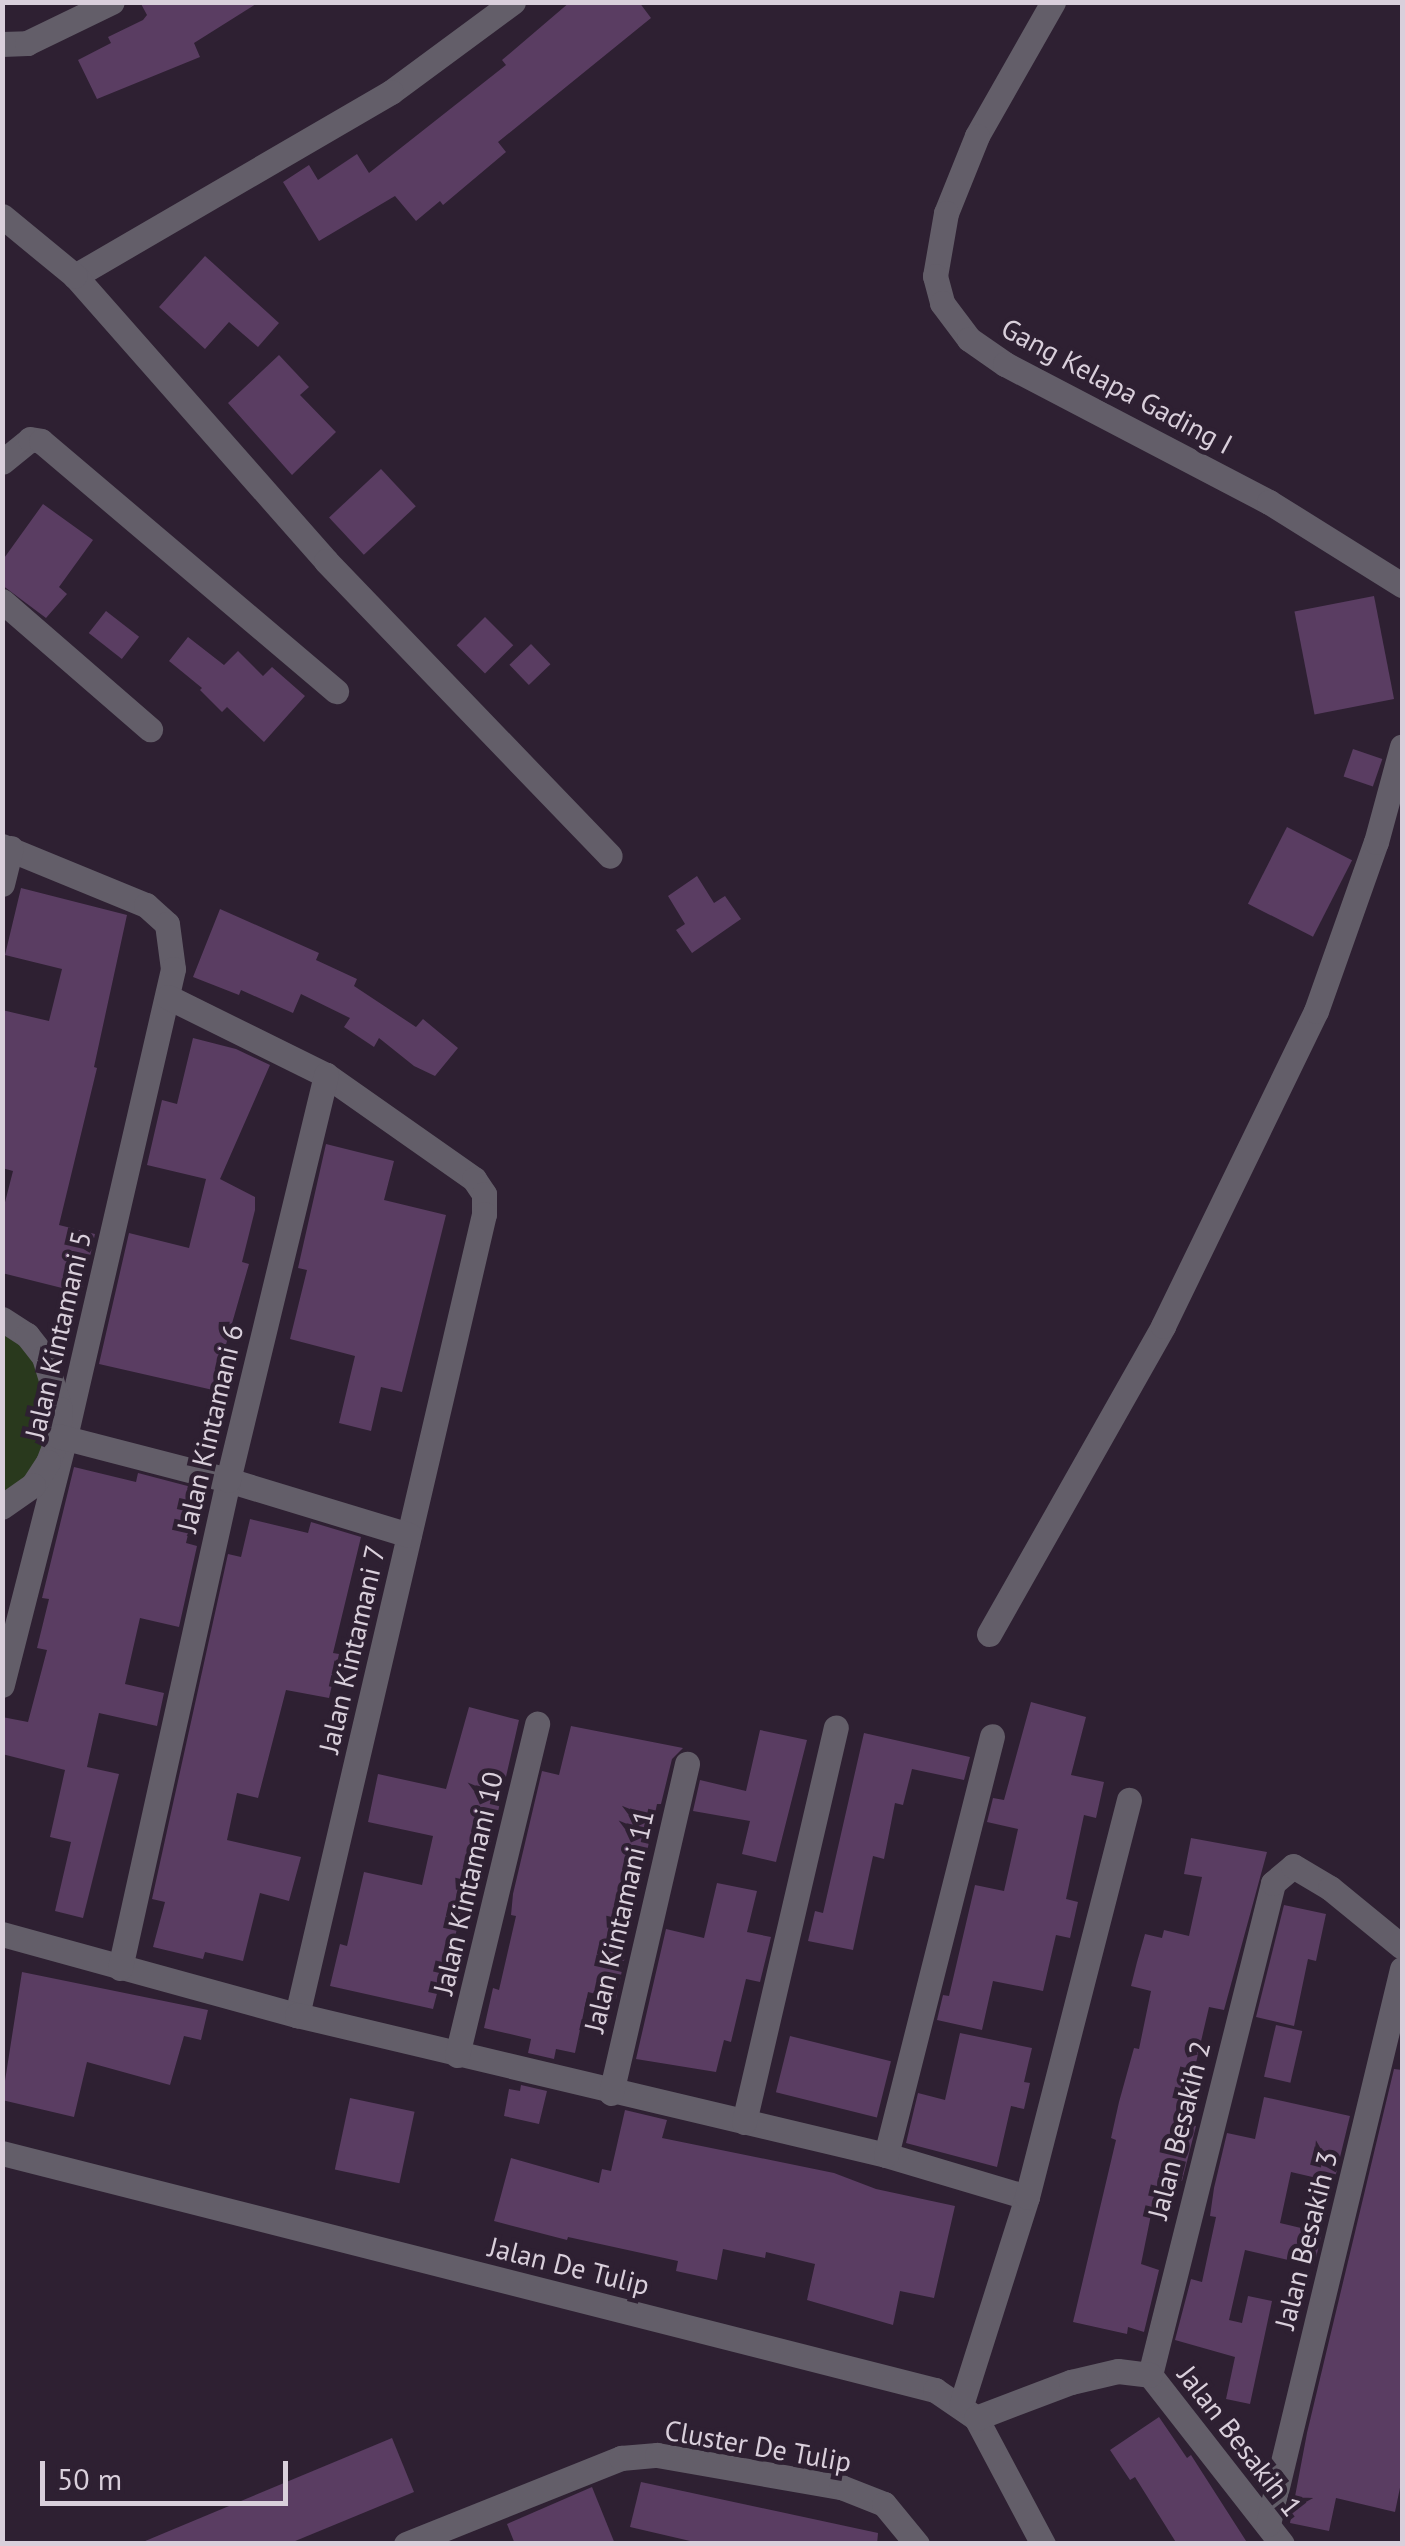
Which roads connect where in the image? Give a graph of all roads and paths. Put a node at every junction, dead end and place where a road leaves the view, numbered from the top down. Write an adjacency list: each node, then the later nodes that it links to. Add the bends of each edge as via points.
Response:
1 (112, 2): 4 (street, via 27,43)
2 (513, 2): 6 (street, via 391,92)
3 (1053, 2): 8 (street, Gang Kelapa Gading I, via 977,136 946,213 935,276 942,303 969,339 1004,364 1268,502)
4 (2, 44)
5 (2, 216): 6 (street)
6 (74, 276): 14 (street, via 326,561)
7 (2, 462): 10 (street, via 30,439 40,441)
8 (1402, 586)
9 (2, 601): 11 (street)
10 (336, 691)
11 (150, 730)
12 (1402, 746): 23 (street, via 1316,1011 1163,1326)
13 (7, 848): 15 (street); 16 (street, Jalan Kintamani 5, via 146,904 166,924 171,944)
14 (610, 856)
15 (2, 884)
16 (168, 997): 17 (street); 19 (street, Jalan Kintamani 5)
17 (326, 1074): 20 (street, Jalan Kintamani 6); 22 (street, via 474,1179 484,1194)
18 (2, 1320): 19 (street, via 44,1357)
19 (62, 1436): 20 (street, Jalan Kintamani 7); 21 (street, via 32,1485); 24 (street, Jalan Kintamani 5)
20 (228, 1480): 22 (street, Jalan Kintamani 7); 32 (street, Jalan Kintamani 6)
21 (2, 1507)
22 (409, 1535): 34 (street, Jalan Kintamani 7)
23 (989, 1634)
24 (2, 1686)
25 (536, 1724): 35 (street, Jalan Kintamani 10)
26 (836, 1728): 37 (street)
27 (992, 1736): 39 (street)
28 (686, 1764): 36 (street, Jalan Kintamani 11)
29 (1129, 1800): 40 (street)
30 (2, 1934): 32 (street)
31 (1402, 1947): 41 (street, Jalan Besakih 2, via 1293,1866 1272,1882)
32 (120, 1968): 34 (street)
33 (1402, 1969): 43 (street, Jalan Besakih 3)
34 (297, 2015): 35 (street)
35 (457, 2055): 36 (street)
36 (611, 2093): 37 (street)
37 (744, 2122): 39 (street)
38 (2, 2152): 42 (street, Jalan De Tulip, via 916,2385)
39 (886, 2155): 40 (street)
40 (1027, 2197): 42 (street)
41 (1150, 2375): 42 (street, via 1118,2370); 43 (street, Jalan Besakih 1)
42 (968, 2412): 46 (street)
43 (1275, 2534)
44 (406, 2544): 45 (street, Cluster De Tulip, via 620,2458 657,2455 841,2487 884,2504)
45 (917, 2544)
46 (1043, 2544)

